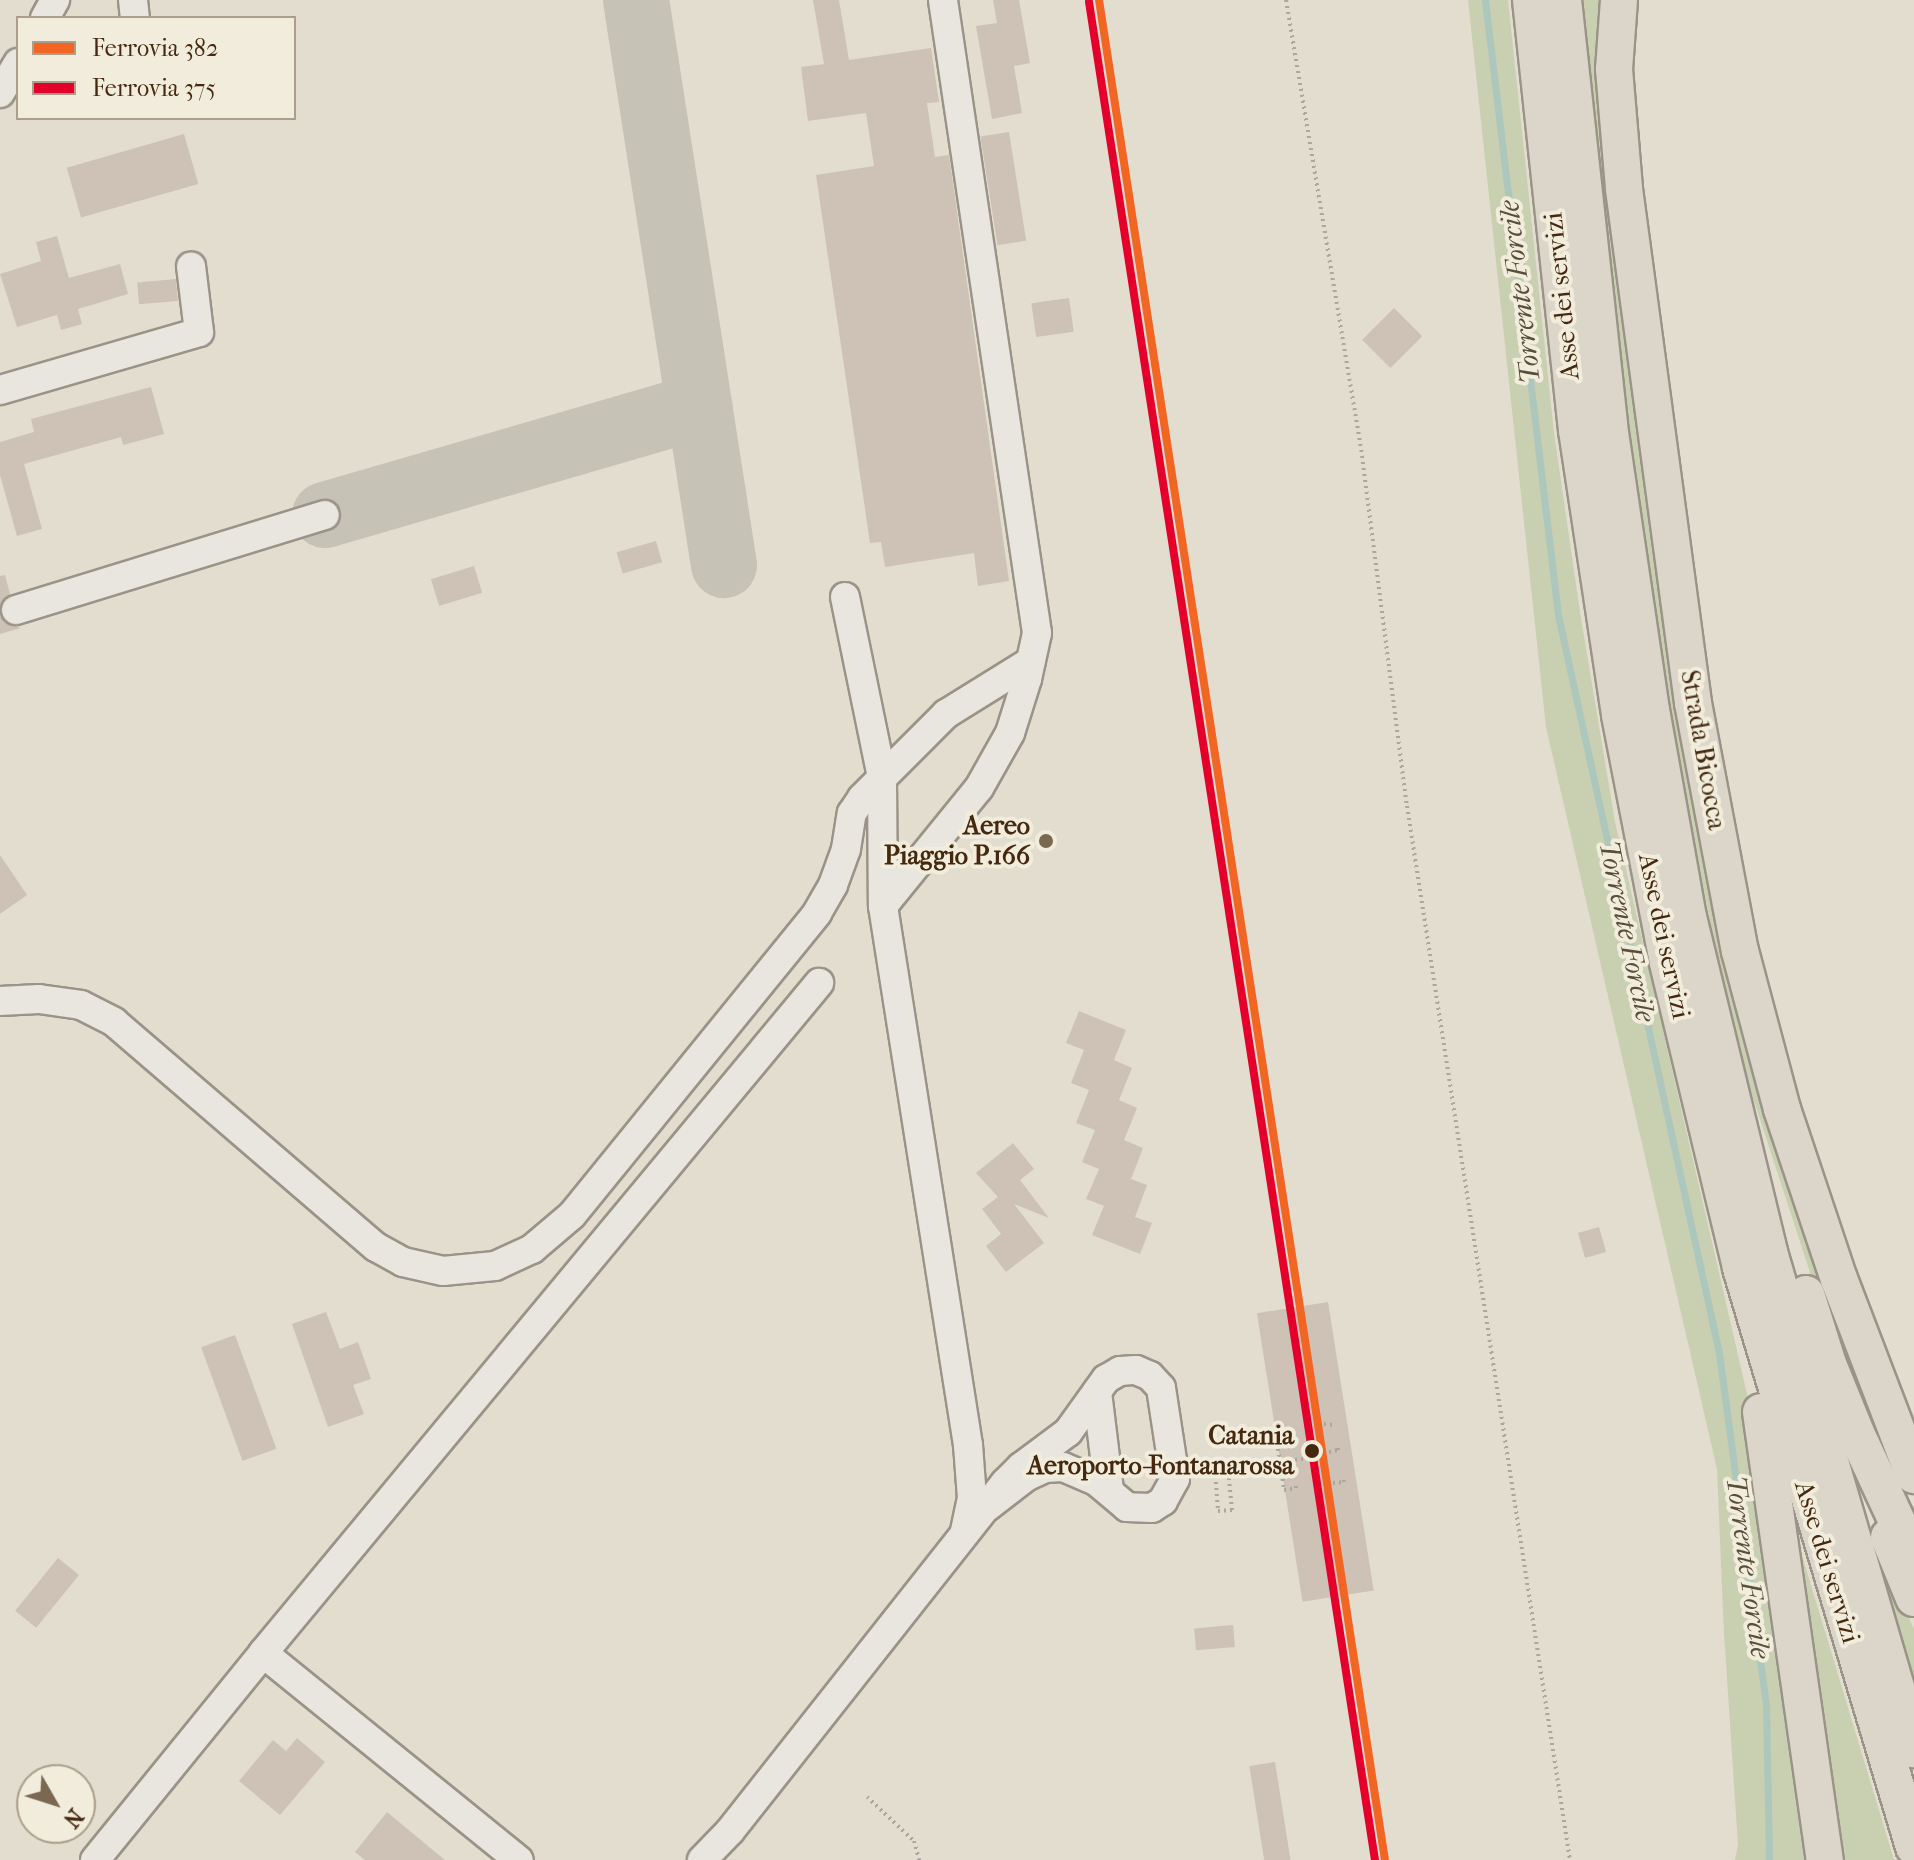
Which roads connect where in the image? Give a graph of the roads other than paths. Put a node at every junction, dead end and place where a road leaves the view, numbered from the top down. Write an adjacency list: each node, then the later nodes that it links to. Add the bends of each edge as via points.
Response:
1 (943, 0): 12 (street, via 1033,601 1037,633)
2 (1531, 0): 18 (main road, Asse dei servizi, via 1577,430 1620,715 1668,963)
3 (1563, 0): 17 (main road, Asse dei servizi, via 1609,426 1651,710)
4 (1619, 0): 21 (main road, Strada Bicocca, via 1614,69 1624,189 1693,703 1740,951 1782,1109 1839,1279)
5 (16, 66): 6 (street)
6 (0, 93)
7 (191, 266): 8 (street, via 199,332)
8 (0, 390)
9 (325, 515): 11 (street)
10 (845, 597): 13 (street)
11 (16, 610)
12 (1030, 662): 13 (street, via 946,714); 14 (street, via 1010,733 979,788)
13 (882, 777): 14 (street); 16 (street, via 852,813 846,849 817,913 572,1215 532,1249 495,1266 443,1271 403,1262 376,1247 114,1022 81,1005)
14 (883, 906): 24 (street, via 968,1445 972,1498)
15 (819, 983): 27 (street)
16 (0, 1001)
17 (1718, 1051): 20 (main road, via 1772,1182 1828,1364); 28 (main road, Asse dei servizi, via 1769,1252)
18 (1741, 1268): 29 (main road, Asse dei servizi); 33 (main road)
19 (1097, 1392): 22 (street); 22 (street, via 1120,1371 1136,1370 1161,1388 1175,1479 1171,1491 1152,1508 1127,1507); 23 (street, via 1068,1432 1021,1467)
20 (1856, 1433): 25 (main road); 26 (main road, via 1875,1504)
21 (1914, 1475)
22 (1109, 1490): 23 (street, via 1080,1472 1045,1468)
23 (987, 1507): 24 (street)
24 (964, 1536): 32 (street)
25 (1914, 1558)
26 (1914, 1598)
27 (263, 1653): 30 (street); 31 (street)
28 (1914, 1749)
29 (1914, 1847)
30 (95, 1860)
31 (519, 1860)
32 (702, 1860)
33 (1825, 1860)

